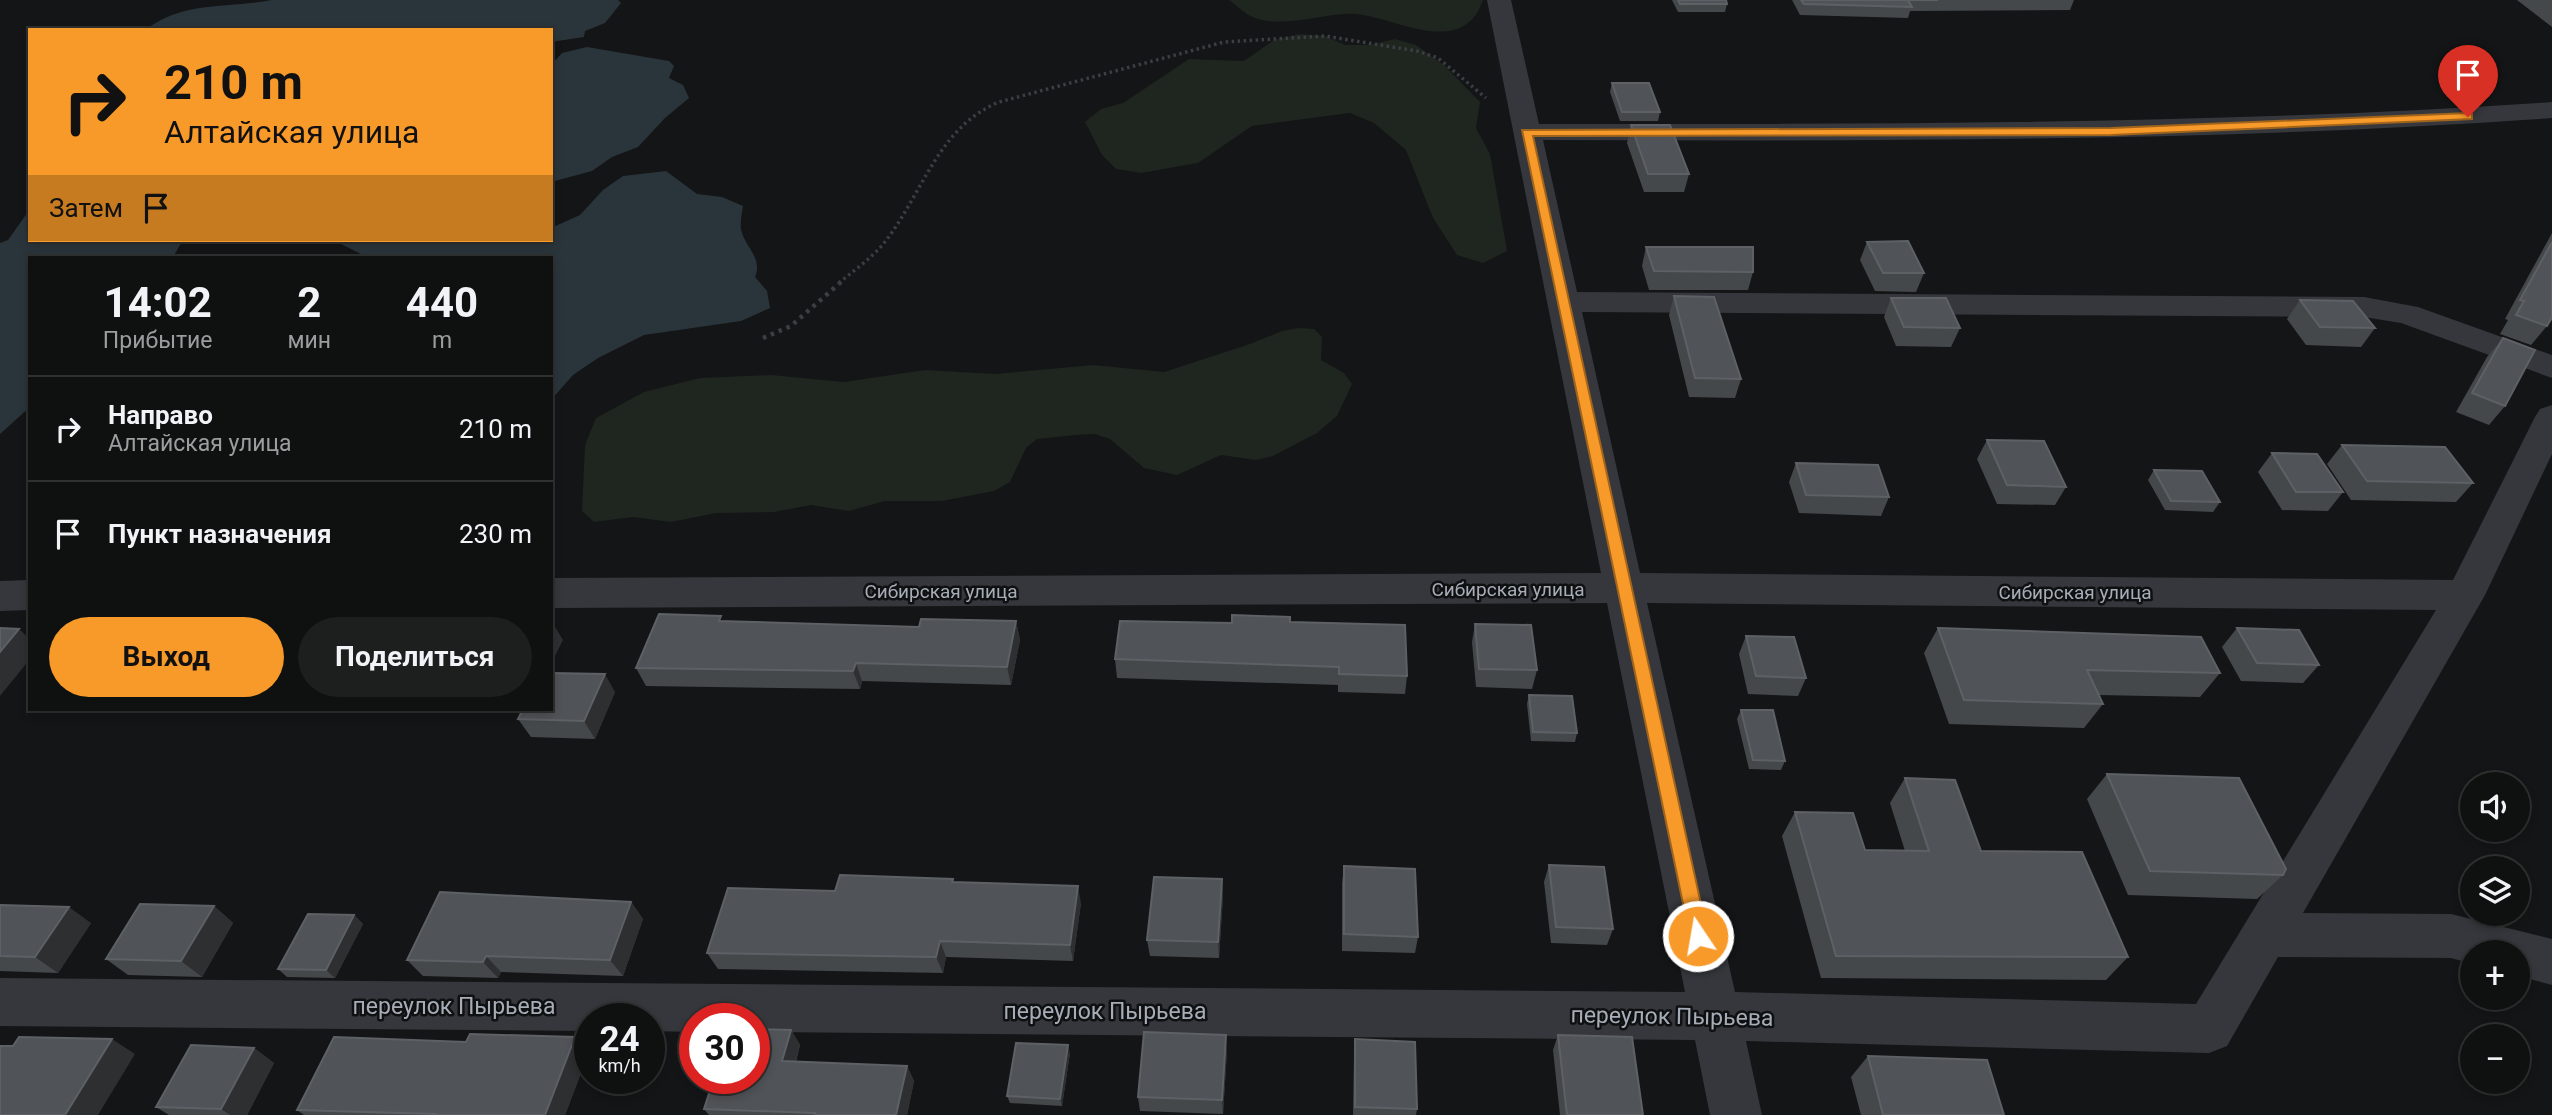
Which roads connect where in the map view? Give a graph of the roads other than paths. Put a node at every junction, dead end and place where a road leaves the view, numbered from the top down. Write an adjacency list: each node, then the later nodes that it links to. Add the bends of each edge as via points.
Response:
1 (1499, 0): 3 (street)
2 (2552, 110): 3 (street, via 2413,121 2111,131)
3 (1527, 132): 4 (street)
4 (1562, 302): 5 (street, via 2364,307 2407,314); 7 (street)
5 (2552, 367)
6 (2552, 417): 10 (street)
7 (1623, 588): 8 (street, Сибирская улица); 10 (street, Сибирская улица); 17 (street)
8 (553, 593)
9 (28, 595): 11 (street)
10 (2465, 595): 12 (street)
11 (0, 596)
12 (2265, 935): 13 (street, via 2451,936); 17 (street, переулок Пырьева, via 2209,1028)
13 (2466, 940)
14 (2530, 956): 15 (street)
15 (2552, 962)
16 (0, 1002): 17 (street, переулок Пырьева)
17 (1715, 1016): 18 (street)
18 (1736, 1115)

